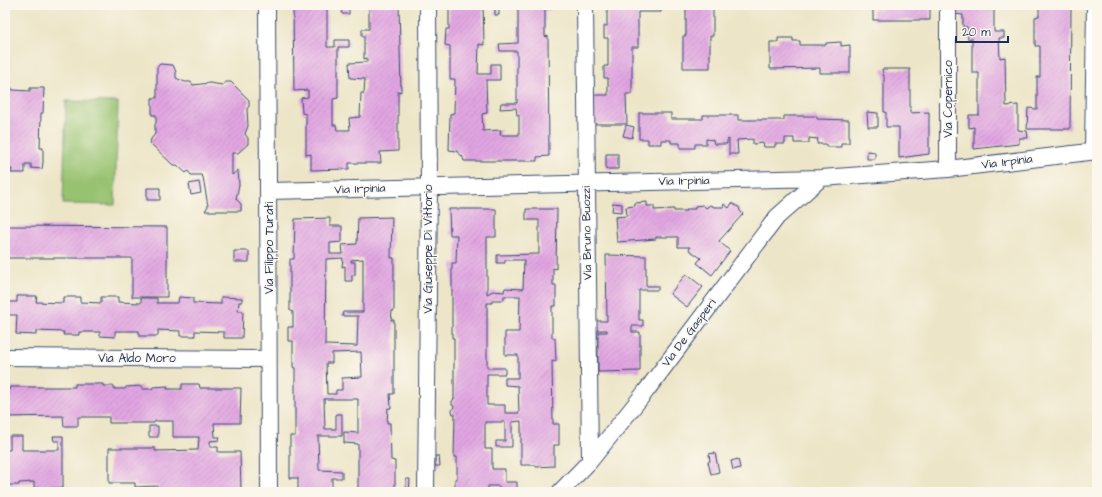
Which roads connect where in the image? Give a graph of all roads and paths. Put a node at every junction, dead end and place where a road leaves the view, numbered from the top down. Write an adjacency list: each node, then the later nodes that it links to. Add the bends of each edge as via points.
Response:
1 (267, 5): 11 (street, Via Filippo Turati)
2 (428, 5): 10 (street, Via Giuseppe Di Vittorio)
3 (585, 5): 9 (street, Via Bruno Buozzi)
4 (948, 5): 7 (street, Via Copernico)
5 (1095, 5): 6 (street)
6 (1095, 152): 7 (street, Via Irpinia)
7 (948, 169): 8 (street, Via Irpinia)
8 (821, 178): 9 (street, Via Irpinia); 14 (street, Via De Gasperi, via 777,217)
9 (586, 183): 10 (street, Via Irpinia); 14 (street, Via Bruno Buozzi)
10 (429, 187): 11 (street, Via Irpinia); 16 (street, Via Giuseppe Di Vittorio)
11 (269, 191): 13 (street, Via Filippo Turati)
12 (5, 357): 13 (street, Via Aldo Moro)
13 (268, 359): 15 (street, Via Filippo Turati)
14 (590, 461): 17 (street, Via De Gasperi)
15 (269, 492)
16 (426, 492)
17 (560, 492)

